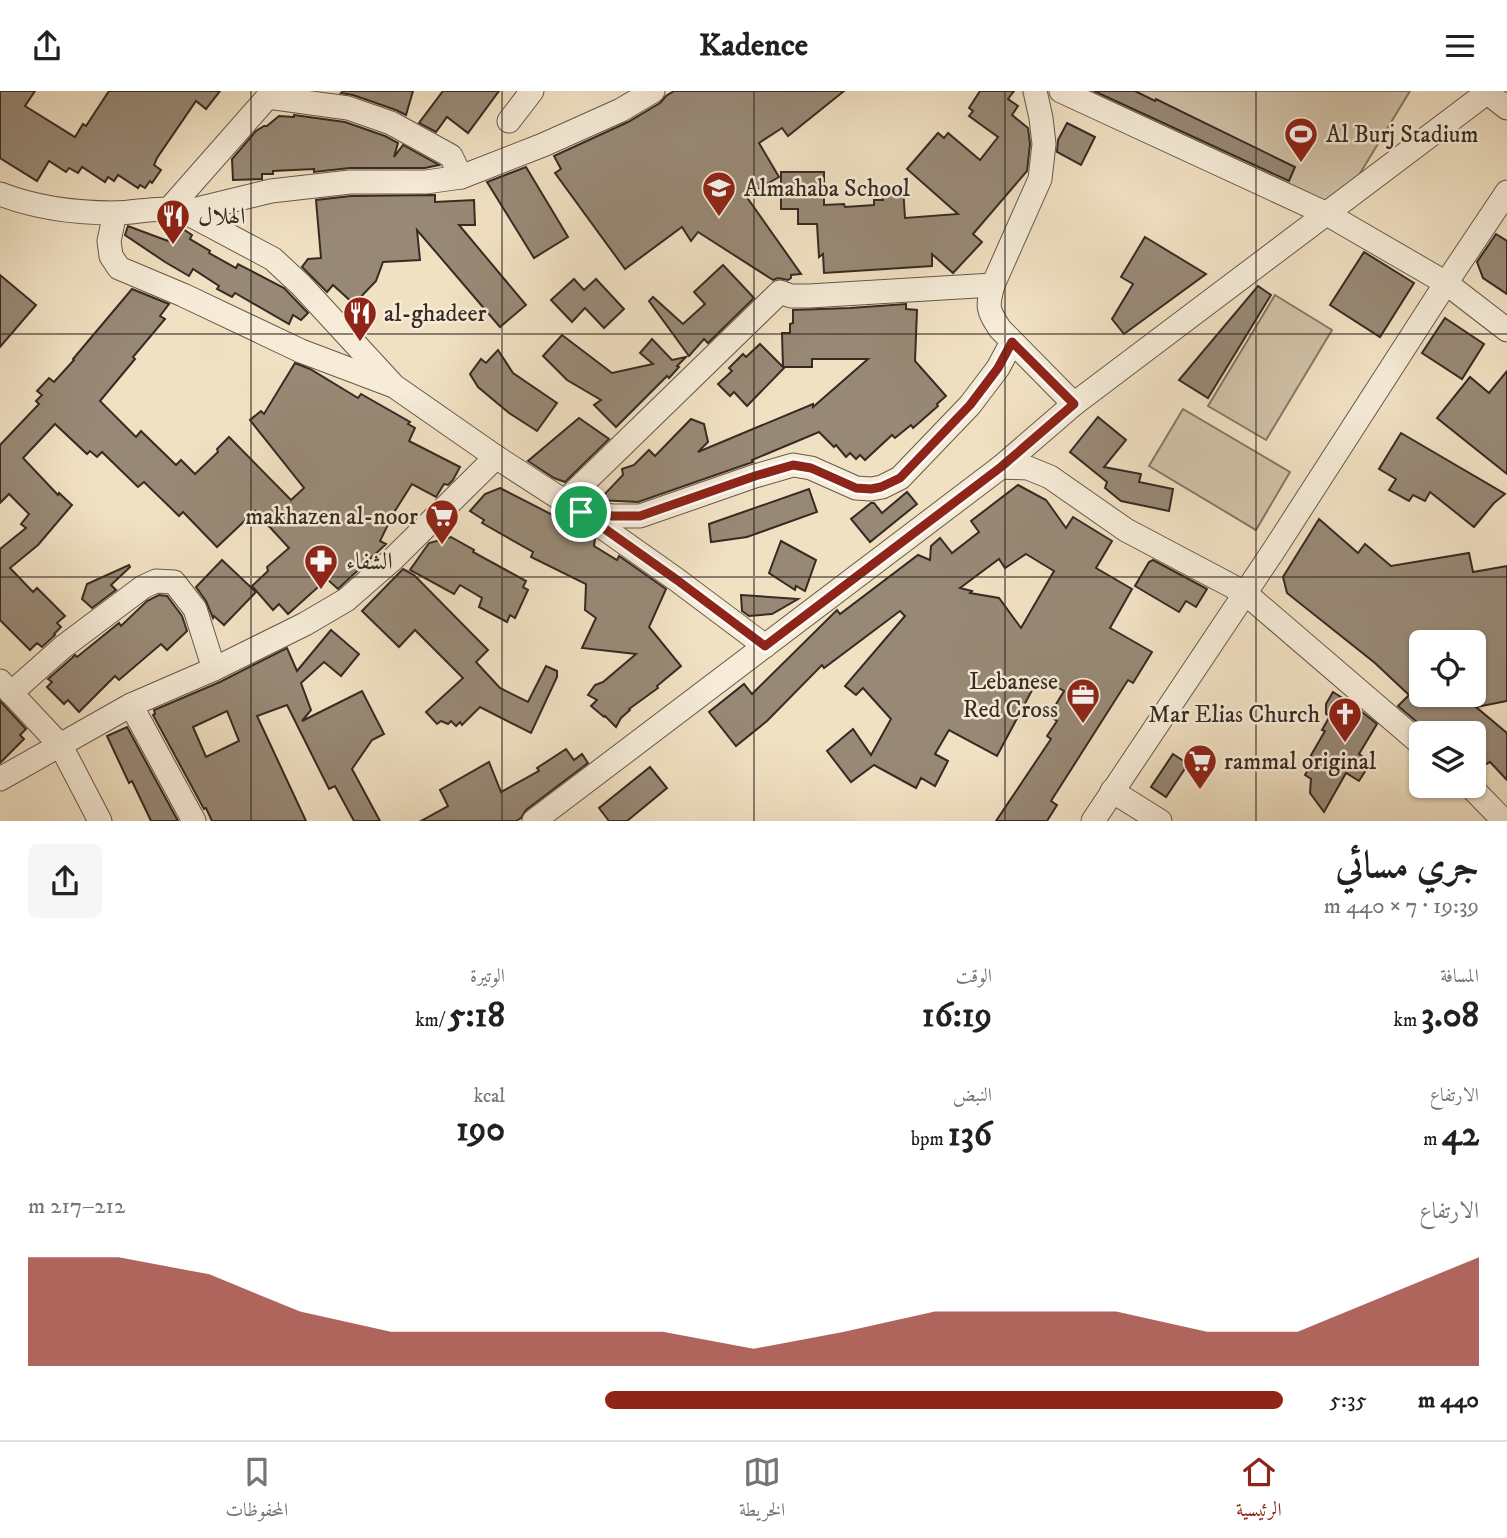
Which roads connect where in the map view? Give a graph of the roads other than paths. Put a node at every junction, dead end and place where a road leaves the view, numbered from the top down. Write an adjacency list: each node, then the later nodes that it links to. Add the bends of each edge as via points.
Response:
1 (532, 91): 8 (street)
2 (653, 91): 9 (street, via 543,145)
3 (1035, 91): 16 (street, via 1044,143 1040,179)
4 (1061, 91): 14 (street)
5 (1487, 91): 7 (street); 14 (street)
6 (271, 94): 9 (street, via 348,109 391,123 451,156); 12 (street)
7 (1507, 108)
8 (509, 121)
9 (461, 177): 12 (street, via 271,191)
10 (1507, 192): 15 (street)
11 (0, 194): 13 (street, via 53,209)
12 (178, 210): 13 (street); 19 (street, via 273,259)
13 (115, 213): 19 (street, via 109,241 119,268 301,351)
14 (1328, 214): 15 (street); 20 (street)
15 (1446, 283): 17 (street); 24 (street)
16 (993, 285): 18 (street, via 988,304 992,317); 23 (street, via 809,296 780,292)
17 (1507, 330)
18 (1012, 342): 20 (street); 23 (street, via 970,405 900,478 881,487 856,488 793,465 640,516 613,516)
19 (394, 386): 21 (street)
20 (1074, 404): 22 (street)
21 (496, 457): 23 (street); 26 (street, via 346,600)
22 (1001, 467): 24 (street, via 1028,468 1050,477 1126,530); 25 (street)
23 (573, 507): 25 (street)
24 (1245, 593): 29 (street); 32 (street)
25 (765, 646): 36 (street)
26 (214, 669): 27 (street, via 195,608 174,582 156,581); 28 (street)
27 (6, 687): 30 (street)
28 (131, 705): 30 (street); 35 (street)
29 (1409, 734)
30 (61, 746): 31 (street); 34 (street)
31 (0, 779)
32 (1112, 791): 37 (street); 38 (street)
33 (1482, 798): 39 (street)
34 (100, 821)
35 (194, 821)
36 (534, 821)
37 (1093, 821)
38 (1160, 821)
39 (1504, 821)

